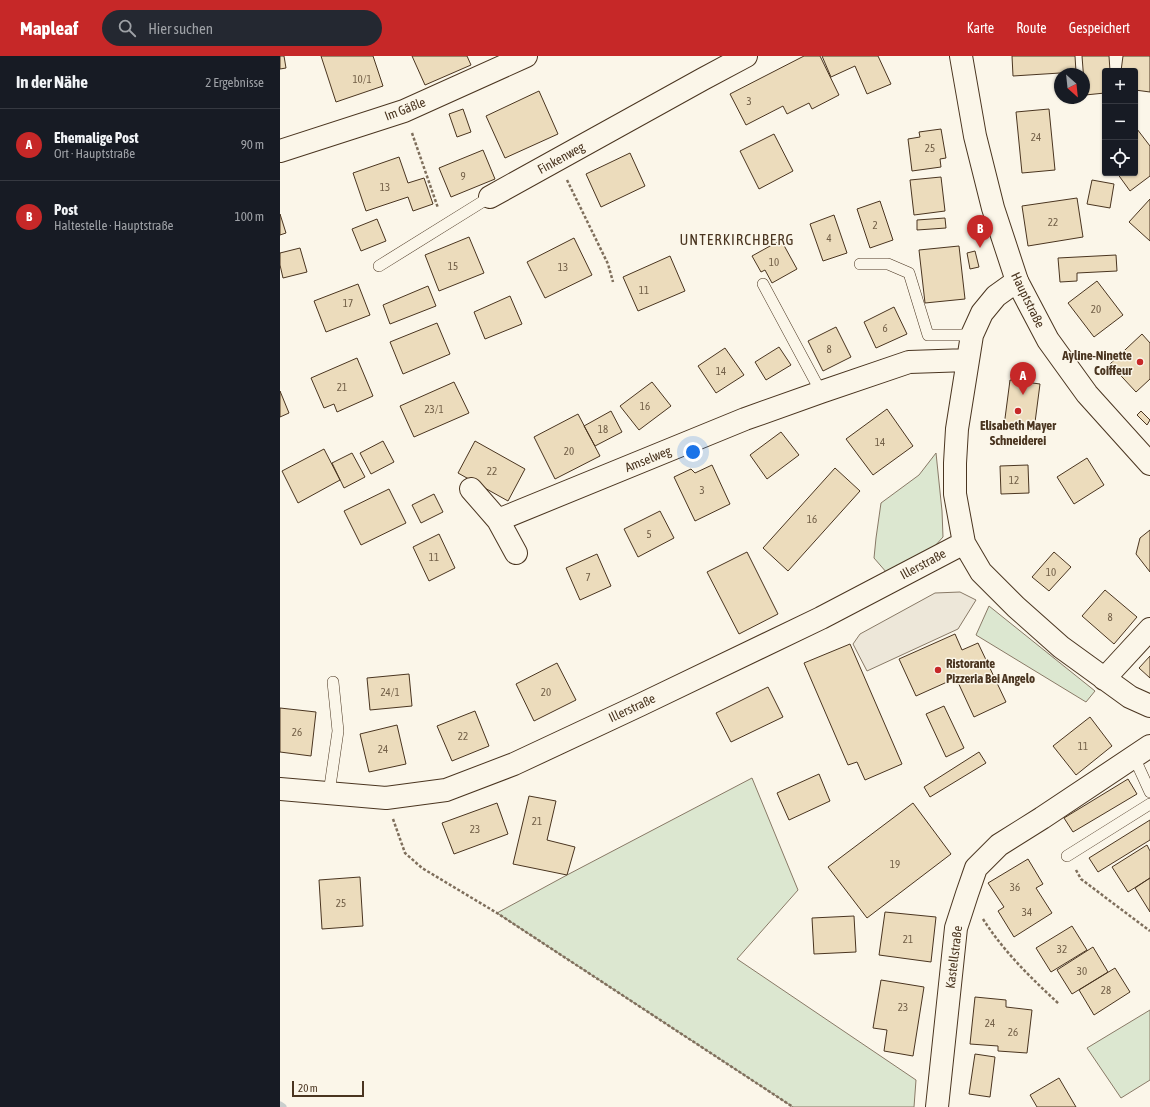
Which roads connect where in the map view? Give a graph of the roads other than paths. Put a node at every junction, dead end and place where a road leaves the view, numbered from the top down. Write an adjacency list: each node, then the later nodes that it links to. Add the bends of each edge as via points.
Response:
1 (526, 56): 4 (street, Im Gäßle, via 404,111)
2 (746, 56): 5 (street, Finkenweg)
3 (961, 56): 8 (street, Hauptstraße, via 975,136 993,208)
4 (280, 151)
5 (490, 197): 7 (lane, Finkenweg)
6 (860, 264): 10 (lane, via 888,264 909,273 928,335)
7 (379, 266)
8 (1017, 281): 10 (street, via 996,296 982,313); 13 (street, Hauptstraße, via 1048,340 1087,394)
9 (763, 284): 12 (lane)
10 (972, 335): 11 (street)
11 (968, 360): 12 (street, Amselweg, via 909,362); 16 (street, via 957,429 955,463 955,494)
12 (821, 392): 15 (street, Amselweg)
13 (1150, 464)
14 (471, 489): 15 (street)
15 (498, 520): 17 (street)
16 (964, 542): 19 (street, via 981,572 1016,607 1061,647); 25 (street, Illerstraße, via 821,618 514,764 446,790 386,798)
17 (516, 553)
18 (1150, 629): 19 (street)
19 (1104, 679): 21 (street, via 1130,697)
20 (333, 682): 25 (lane, via 338,731)
21 (1150, 706)
22 (1142, 752): 24 (lane); 28 (street, Kastellstraße, via 999,845 976,868 956,928)
23 (280, 789): 25 (street, Illerstraße)
24 (1150, 792)
25 (329, 793)
26 (1150, 804): 27 (lane)
27 (1067, 856)
28 (937, 1107)

